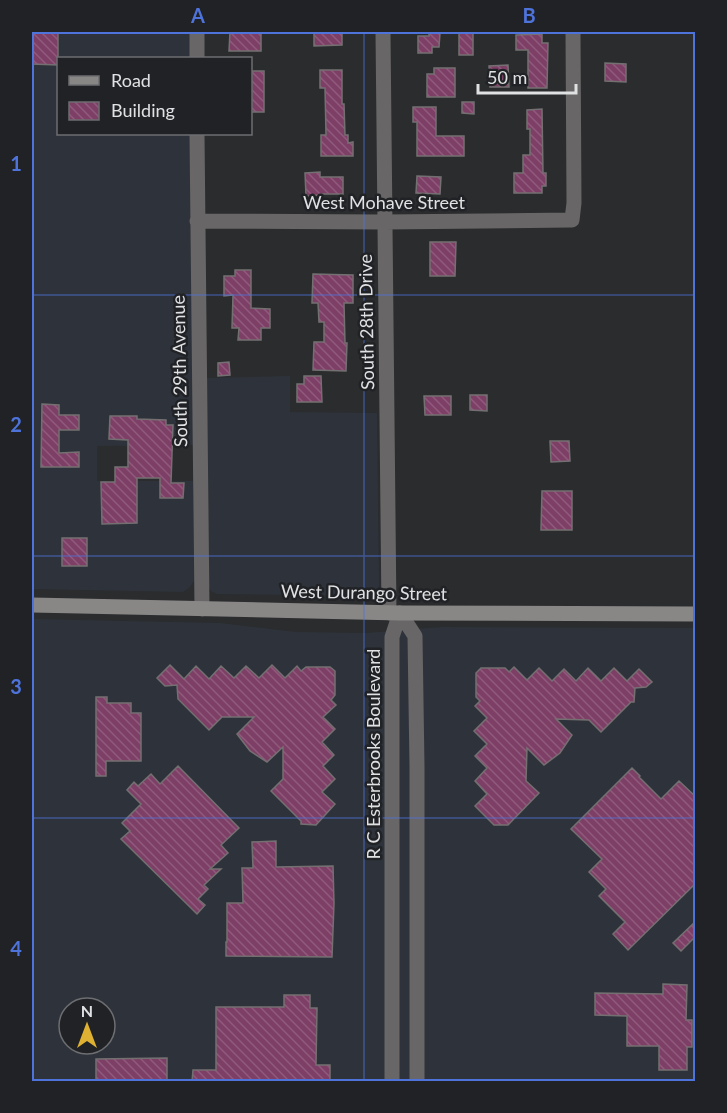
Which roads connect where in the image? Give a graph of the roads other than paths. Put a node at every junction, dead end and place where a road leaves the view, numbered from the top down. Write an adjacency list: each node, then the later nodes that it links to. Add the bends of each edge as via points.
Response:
1 (196, 32): 4 (street)
2 (383, 32): 7 (street, South 28th Drive)
3 (573, 32): 7 (street, West Mohave Street, via 572,220)
4 (196, 57)
5 (196, 135): 6 (street, South 29th Avenue)
6 (196, 221): 7 (street, West Mohave Street); 9 (street, South 29th Avenue)
7 (384, 222): 10 (street, South 28th Drive)
8 (32, 605): 9 (street, West Durango Street)
9 (202, 609): 10 (street, West Durango Street)
10 (394, 613): 11 (street, West Durango Street); 12 (street, R C Esterbrooks Boulevard); 13 (street, via 415,636)
11 (696, 614)
12 (392, 1082)
13 (417, 1082)

